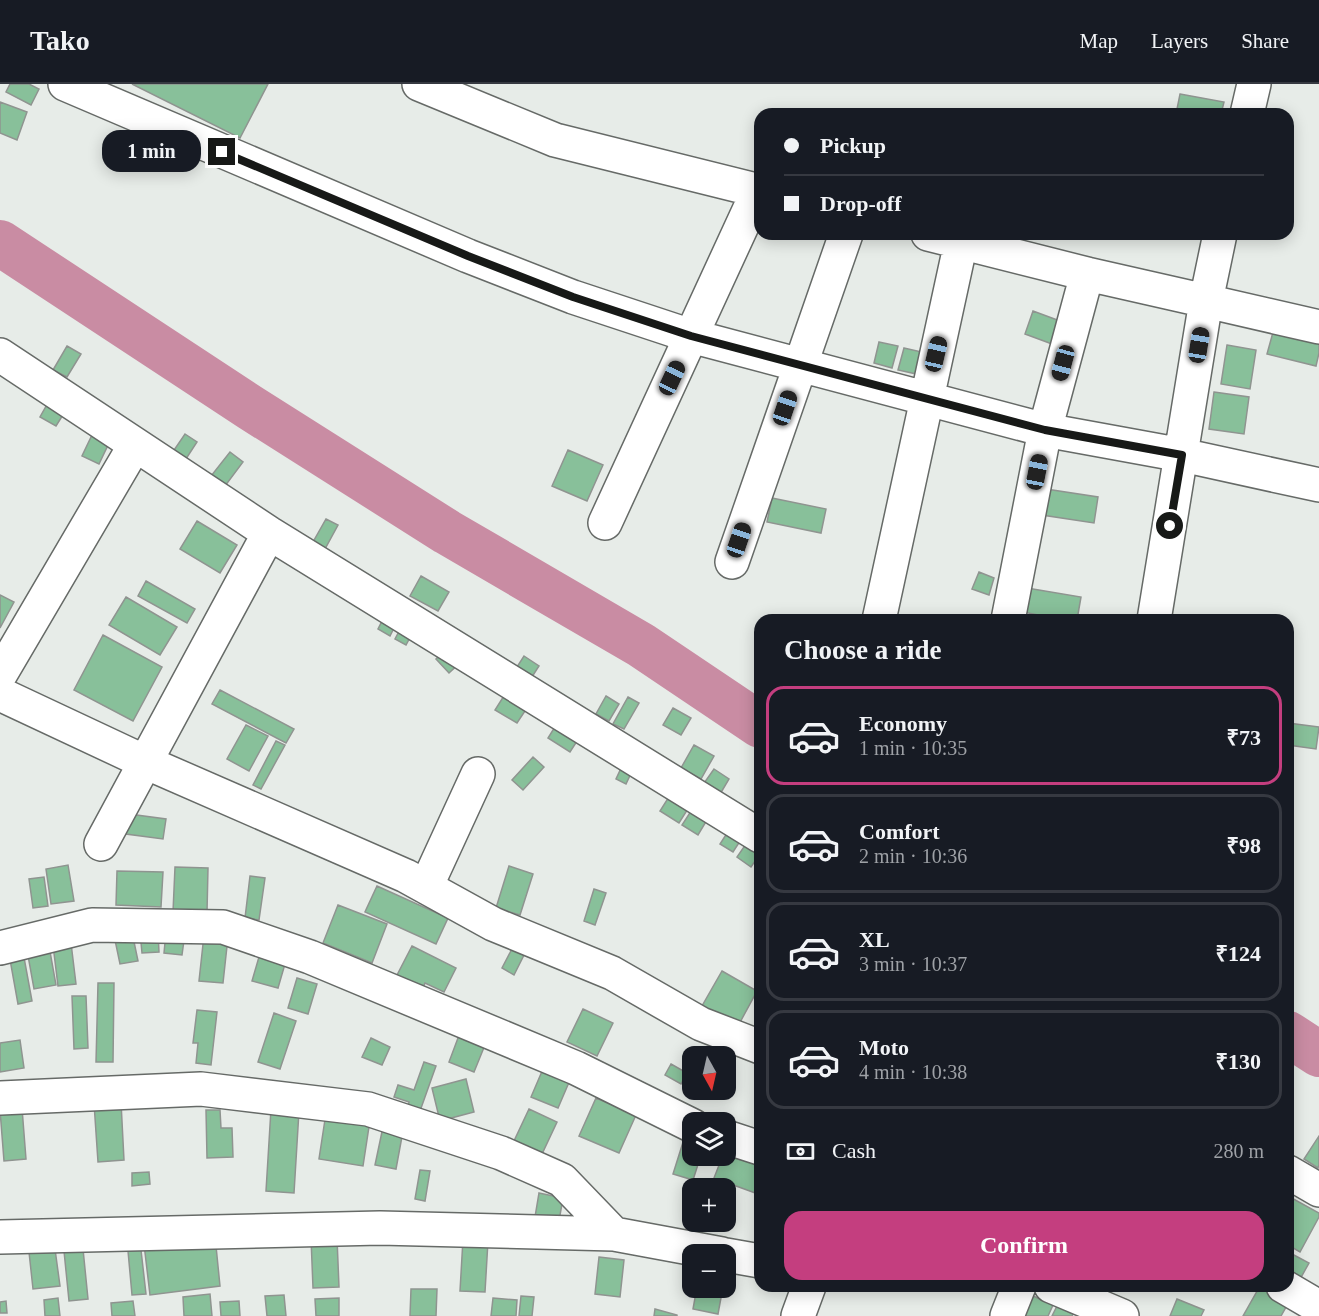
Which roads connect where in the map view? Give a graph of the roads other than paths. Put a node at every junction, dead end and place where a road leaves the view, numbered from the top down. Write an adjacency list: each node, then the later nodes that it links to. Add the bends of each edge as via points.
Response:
1 (65, 84): 14 (street, via 468,256 573,297)
2 (419, 84): 5 (street, via 555,140)
3 (1254, 84): 4 (street)
4 (1248, 108)
5 (754, 190)
6 (754, 202): 14 (street)
7 (844, 240): 16 (street)
8 (953, 240): 10 (street)
9 (1220, 240): 12 (street)
10 (961, 242): 11 (street); 17 (street)
11 (1087, 274): 12 (street); 18 (street)
12 (1206, 301): 13 (street); 20 (street)
13 (1319, 327)
14 (691, 336): 16 (street); 22 (street)
15 (0, 355): 19 (street)
16 (801, 364): 17 (street); 24 (street)
17 (925, 399): 18 (street); 25 (street)
18 (1045, 430): 20 (street); 26 (street)
19 (135, 445): 23 (street); 28 (street)
20 (1182, 455): 21 (street); 27 (street)
21 (1319, 485)
22 (605, 523)
23 (269, 533): 30 (street); 32 (street)
24 (732, 562)
25 (880, 614)
26 (1009, 614)
27 (1155, 614)
28 (0, 675)
29 (0, 694): 30 (street)
30 (145, 762): 33 (street); 34 (street)
31 (478, 774): 34 (street)
32 (754, 832)
33 (101, 844)
34 (426, 888): 36 (street, via 493,924 612,974 701,1024)
35 (0, 948): 38 (street, via 92,925 223,927 310,957 576,1068)
36 (754, 1045)
37 (0, 1098): 43 (street, via 201,1089 368,1109 501,1153 562,1180)
38 (682, 1121)
39 (736, 1140): 40 (street)
40 (754, 1146)
41 (1294, 1175): 42 (street)
42 (1319, 1190)
43 (614, 1234): 44 (street, via 380,1228); 45 (street)
44 (0, 1237)
45 (682, 1246)
46 (736, 1256): 47 (street)
47 (754, 1260)
48 (807, 1292): 53 (street)
49 (1017, 1292): 54 (street)
50 (1065, 1292): 55 (street)
51 (1293, 1292): 52 (street)
52 (1319, 1307)
53 (798, 1316)
54 (1007, 1316)
55 (1122, 1316)

